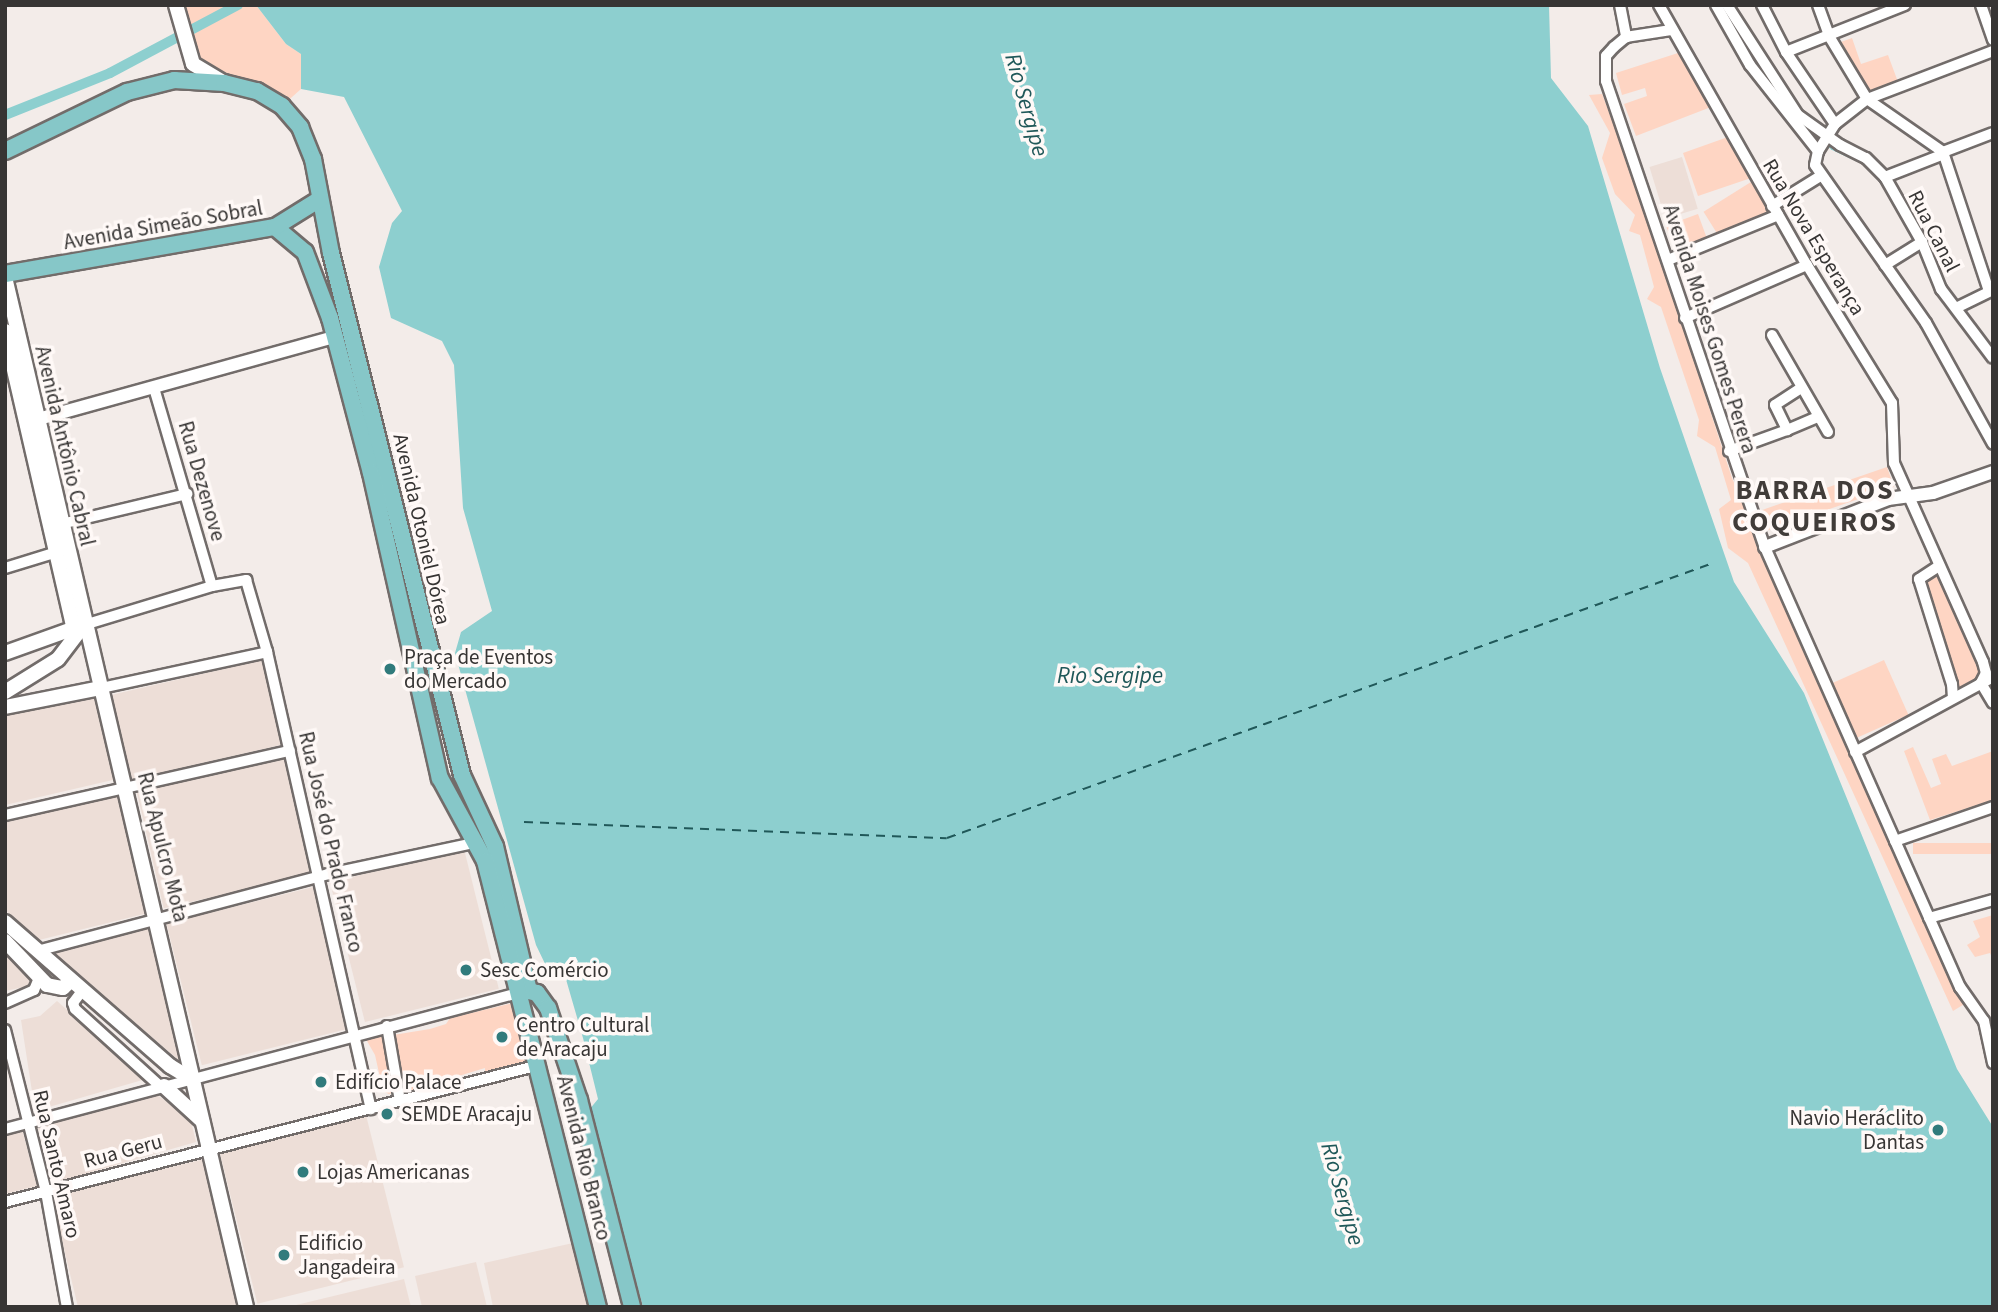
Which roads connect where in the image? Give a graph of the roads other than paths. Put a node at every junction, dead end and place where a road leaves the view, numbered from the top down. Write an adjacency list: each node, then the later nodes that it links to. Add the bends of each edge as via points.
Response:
1 (176, 5): 17 (main road, via 191,60)
2 (1620, 5): 13 (street)
3 (1659, 5): 11 (street, Rua Nova Esperança)
4 (1716, 5): 21 (street, via 1749,65)
5 (1727, 5): 21 (street, Rua Canal, via 1798,116)
6 (1762, 5): 16 (street)
7 (1818, 5): 12 (street)
8 (1905, 5): 10 (street)
9 (1982, 5): 14 (street)
10 (1879, 10): 12 (street)
11 (1671, 30): 13 (street); 27 (street, Rua Nova Esperança)
12 (1829, 36): 16 (street); 18 (street)
13 (1626, 37): 30 (street, Avenida Moises Gomes Perera, via 1606,57 1604,69)
14 (1993, 40)
15 (1993, 51): 18 (street)
16 (1786, 52): 19 (street)
17 (224, 83): 22 (main road, via 174,80 127,92); 26 (main road, Avenida Otoniel Dórea, via 257,91 282,106 300,127 313,159)
18 (1867, 99): 19 (street); 23 (street)
19 (1835, 124): 21 (street)
20 (1993, 133): 23 (street)
21 (1822, 143): 24 (street, via 1815,165); 25 (street, Rua Canal, via 1866,158)
22 (5, 151)
23 (1943, 153): 25 (street); 34 (street)
24 (1819, 177): 27 (street); 32 (street)
25 (1885, 177): 29 (street, Rua Canal)
26 (320, 199): 28 (main road, Avenida Simeão Sobral); 85 (main road, Avenida Otoniel Dórea, via 455,751 495,846)
27 (1775, 210): 30 (street); 31 (street, Rua Nova Esperança)
28 (275, 227): 33 (main road, Avenida Simeão Sobral); 39 (main road, Avenida Otoniel Dórea, via 305,252)
29 (1922, 242): 32 (street); 35 (street, Rua Canal, via 1941,289)
30 (1668, 260): 36 (street, Avenida Moises Gomes Perera)
31 (1807, 265): 36 (street); 51 (street, Rua Nova Esperança, via 1892,403 1894,463)
32 (1885, 265): 47 (street, via 1926,323)
33 (5, 275): 44 (main road, Avenida Antônio Cabral)
34 (1991, 291): 35 (street)
35 (1956, 308): 40 (street, Rua Canal)
36 (1685, 318): 48 (street, Avenida Moises Gomes Perera)
37 (5, 331): 44 (main road, Avenida Antônio Cabral)
38 (1772, 335): 42 (street)
39 (334, 337): 41 (street); 74 (main road, Avenida Otoniel Dórea, via 371,473 440,778)
40 (1993, 358)
41 (154, 388): 44 (street); 50 (street, Rua Dezenove)
42 (1801, 388): 43 (street); 45 (street, via 1775,405)
43 (1817, 417): 45 (street); 46 (street)
44 (32, 421): 52 (main road, Avenida Antônio Cabral); 54 (main road, Avenida Antônio Cabral)
45 (1787, 430): 48 (street)
46 (1828, 432)
47 (1993, 444)
48 (1729, 451): 53 (street, Avenida Moises Gomes Perera)
49 (1993, 472): 51 (street, via 1933,492)
50 (187, 494): 52 (street); 57 (street, Rua Dezenove)
51 (1907, 495): 53 (street); 55 (street, Rua Nova Esperança)
52 (61, 524): 58 (main road, Avenida Antônio Cabral)
53 (1765, 547): 69 (street, Avenida Moises Gomes Perera)
54 (57, 552): 56 (street); 58 (main road, Avenida Antônio Cabral)
55 (1939, 566): 62 (street, Rua Nova Esperança, via 1983,662 1986,673); 65 (street, via 1919,579)
56 (5, 568)
57 (212, 586): 58 (street); 59 (street, Rua José do Prado Franco, via 239,579 249,584)
58 (79, 627): 60 (main road); 63 (main road, Rua Apulcro Mota); 64 (main road, via 58,659)
59 (267, 652): 63 (street); 68 (street, Rua José do Prado Franco)
60 (5, 653)
61 (1993, 677): 62 (street)
62 (1981, 683): 65 (street); 66 (street)
63 (102, 688): 67 (main road); 70 (main road, Rua Apulcro Mota)
64 (5, 692)
65 (1953, 698): 69 (street)
66 (1993, 704)
67 (5, 708)
68 (290, 751): 70 (street); 75 (street, Rua José do Prado Franco)
69 (1855, 752): 73 (street, Avenida Moises Gomes Perera)
70 (127, 787): 72 (street); 77 (main road, Rua Apulcro Mota)
71 (1993, 807): 73 (street)
72 (5, 815)
73 (1895, 841): 78 (street, Avenida Moises Gomes Perera)
74 (478, 842): 75 (street); 85 (main road, Avenida Otoniel Dórea)
75 (320, 876): 77 (street); 91 (street, Rua José do Prado Franco)
76 (1993, 900): 78 (street)
77 (158, 917): 81 (street); 94 (main road, Rua Apulcro Mota)
78 (1929, 918): 88 (street, Avenida Moises Gomes Perera, via 1960,987)
79 (5, 922): 81 (main road)
80 (5, 941): 83 (main road)
81 (37, 951): 82 (main road)
82 (70, 981): 83 (main road, via 59,988); 84 (main road)
83 (37, 983): 86 (street)
84 (82, 991): 94 (main road); 95 (street, via 73,1003 75,1009)
85 (523, 992): 89 (street); 93 (main road, Avenida Rio Branco); 107 (main road, Avenida Rio Branco, via 537,993 548,1008 575,1089)
86 (5, 1003)
87 (1993, 1011): 88 (street)
88 (1982, 1018): 92 (street)
89 (387, 1026): 91 (street); 96 (street)
90 (5, 1030): 98 (street, Rua Santo Amaro)
91 (355, 1035): 94 (street); 97 (street, Rua José do Prado Franco)
92 (1993, 1063)
93 (539, 1066): 96 (street, Rua Geru); 106 (main road, Avenida Rio Branco)
94 (192, 1080): 95 (street); 99 (main road, Rua Apulcro Mota)
95 (162, 1086): 98 (street); 99 (main road)
96 (401, 1101): 97 (street, Rua Geru)
97 (370, 1109): 101 (street, Rua Geru)
98 (30, 1122): 100 (street); 102 (street, Rua Santo Amaro)
99 (203, 1122): 101 (main road, Rua Apulcro Mota)
100 (5, 1129)
101 (210, 1148): 102 (street, Rua Geru); 105 (main road, Rua Apulcro Mota)
102 (46, 1192): 103 (street, Rua Geru); 104 (street, Rua Santo Amaro)
103 (5, 1202)
104 (67, 1307)
105 (246, 1307)
106 (598, 1307)
107 (632, 1307)

